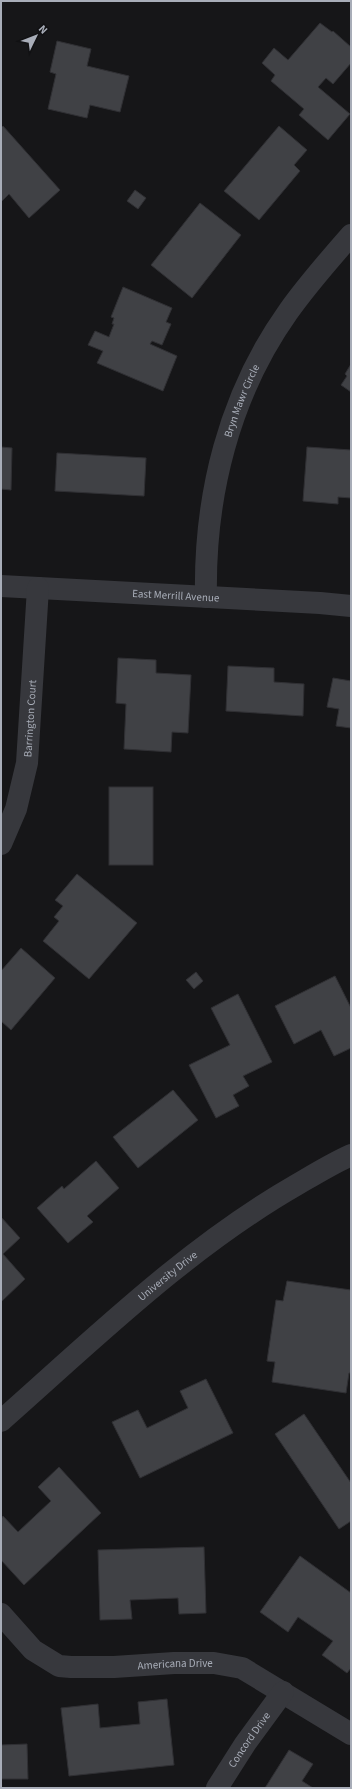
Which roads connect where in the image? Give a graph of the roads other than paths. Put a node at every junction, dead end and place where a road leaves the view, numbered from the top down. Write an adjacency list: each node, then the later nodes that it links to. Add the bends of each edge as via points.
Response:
1 (351, 235): 4 (street, Bryn Mawr Circle, via 307,286 288,313 262,354 241,398 215,483 207,547)
2 (1, 586): 3 (street, East Merrill Avenue)
3 (38, 588): 4 (street, East Merrill Avenue); 6 (street, Barrington Court, via 27,763 16,809)
4 (206, 597): 5 (street, East Merrill Avenue)
5 (351, 606)
6 (1, 844)
7 (349, 1161): 8 (street, University Drive, via 262,1206 203,1247 155,1285)
8 (1, 1421)
9 (1, 1614): 10 (street, Americana Drive, via 34,1650 59,1666 114,1667 214,1663 242,1668)
10 (283, 1692): 11 (street, Americana Drive); 12 (street, Concord Drive)
11 (351, 1734)
12 (217, 1788)

